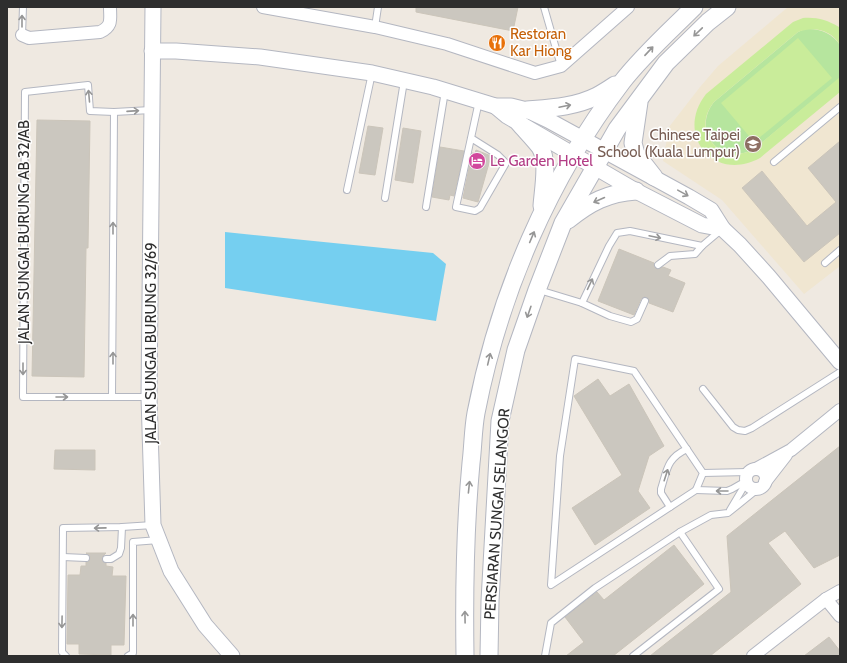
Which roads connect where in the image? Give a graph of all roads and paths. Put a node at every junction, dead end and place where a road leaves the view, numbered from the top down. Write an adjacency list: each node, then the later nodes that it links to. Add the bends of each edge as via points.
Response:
1 (22, 7): 11 (lane, one-way to 1)
2 (110, 7): 11 (street, via 110,23 100,32 29,38)
3 (153, 7): 12 (street, JALAN SUNGAI BURUNG 32/69)
4 (263, 7): 10 (street)
5 (378, 7): 10 (lane)
6 (544, 7): 13 (lane)
7 (628, 7): 13 (street)
8 (694, 7): 15 (main road, PERSIARAN SUNGAI SELANGOR, one-way to 8)
9 (727, 7): 18 (main road, PERSIARAN SUNGAI SELANGOR, one-way to 18, via 666,63)
10 (375, 27): 13 (street, via 447,44 536,73)
11 (22, 35)
12 (152, 51): 14 (street, via 260,57); 21 (street, JALAN SUNGAI BURUNG 32/69)
13 (561, 66)
14 (372, 73): 16 (street); 31 (lane)
15 (623, 80): 23 (main road, one-way to 15, via 580,103); 25 (main road, PERSIARAN SUNGAI SELANGOR)
16 (404, 81): 17 (street); 33 (lane)
17 (445, 91): 19 (street); 34 (lane)
18 (639, 97): 26 (main road, PERSIARAN SUNGAI SELANGOR); 30 (main road, via 633,143 636,154)
19 (479, 102): 23 (street, via 511,106); 24 (lane)
20 (840, 107): 28 (lane)
21 (152, 110): 22 (lane, JALAN SUNGAI BURUNG AB 32/AB, one-way to 21); 49 (street, JALAN SUNGAI BURUNG 32/69)
22 (114, 112): 48 (lane, one-way to 22); 48 (lane, JALAN SUNGAI BURUNG AB 32/AB, one-way to 48, via 90,111 88,85 25,92 23,397)
23 (523, 117): 25 (street, via 548,120); 27 (street); 35 (main road, via 541,148 544,170)
24 (471, 138): 24 (lane, via 506,163 480,208 475,211 456,207)
25 (583, 139): 26 (street); 27 (main road, PERSIARAN SUNGAI SELANGOR)
26 (605, 150): 29 (main road, PERSIARAN SUNGAI SELANGOR); 30 (street)
27 (574, 155): 29 (street); 35 (main road, PERSIARAN SUNGAI SELANGOR)
28 (774, 162)
29 (595, 167): 32 (street); 36 (main road, PERSIARAN SUNGAI SELANGOR)
30 (654, 177): 37 (street, one-way to 37, via 711,210)
31 (347, 190)
32 (636, 191): 36 (main road, one-way to 36, via 620,192 596,201); 37 (street, via 702,225)
33 (385, 198)
34 (426, 207)
35 (542, 212): 74 (main road, PERSIARAN SUNGAI SELANGOR, one-way to 35, via 464,599 468,501 476,414 497,326)
36 (562, 223): 42 (main road, PERSIARAN SUNGAI SELANGOR)
37 (723, 229): 38 (lane); 45 (street, via 740,244)
38 (702, 246): 41 (lane, via 695,254 670,256); 44 (lane, one-way to 38, via 617,233 630,231)
39 (840, 250): 40 (lane)
40 (825, 263)
41 (658, 265)
42 (537, 290): 44 (lane); 75 (main road, PERSIARAN SUNGAI SELANGOR, one-way to 75, via 516,350 500,421)
43 (644, 301): 44 (lane, via 637,319 631,322)
44 (582, 303)
45 (840, 362)
46 (840, 372): 47 (lane, via 762,423 745,431 733,427)
47 (703, 389)
48 (112, 397): 49 (lane, JALAN SUNGAI BURUNG AB 32/AB)
49 (150, 398): 59 (street, JALAN SUNGAI BURUNG 32/69)
50 (840, 410): 52 (street)
51 (687, 449): 53 (lane); 57 (lane, one-way to 51, via 661,489 670,460); 57 (lane, via 634,371 576,358 560,456 551,585)
52 (791, 450): 54 (street); 55 (street)
53 (704, 473): 54 (lane); 56 (lane)
54 (749, 476): 55 (street, via 753,489); 55 (street, via 764,473); 56 (lane, one-way to 56, via 726,491); 58 (lane)
55 (762, 485): 58 (lane)
56 (696, 490): 57 (lane)
57 (670, 507)
58 (728, 513): 61 (lane, via 711,515)
59 (153, 525): 60 (lane); 62 (street, JALAN SUNGAI BURUNG 32/69)
60 (122, 527): 64 (lane); 65 (lane, one-way to 65, via 63,528)
61 (680, 532): 76 (lane, via 595,588 551,622); 77 (lane, via 720,589)
62 (159, 540): 63 (lane); 73 (street, JALAN SUNGAI BURUNG 32/69, via 171,571 205,625)
63 (133, 542): 64 (lane); 72 (lane, one-way to 63, via 133,653)
64 (121, 543): 67 (lane, via 119,554 112,559)
65 (63, 557): 66 (lane); 71 (lane, one-way to 71, via 62,652)
66 (86, 558)
67 (106, 559)
68 (840, 591): 69 (street)
69 (826, 599): 70 (street); 78 (street)
70 (840, 616)
71 (66, 656)
72 (128, 656)
73 (232, 656)
74 (466, 656)
75 (489, 656)
76 (545, 656)
77 (633, 656)
78 (753, 656)

